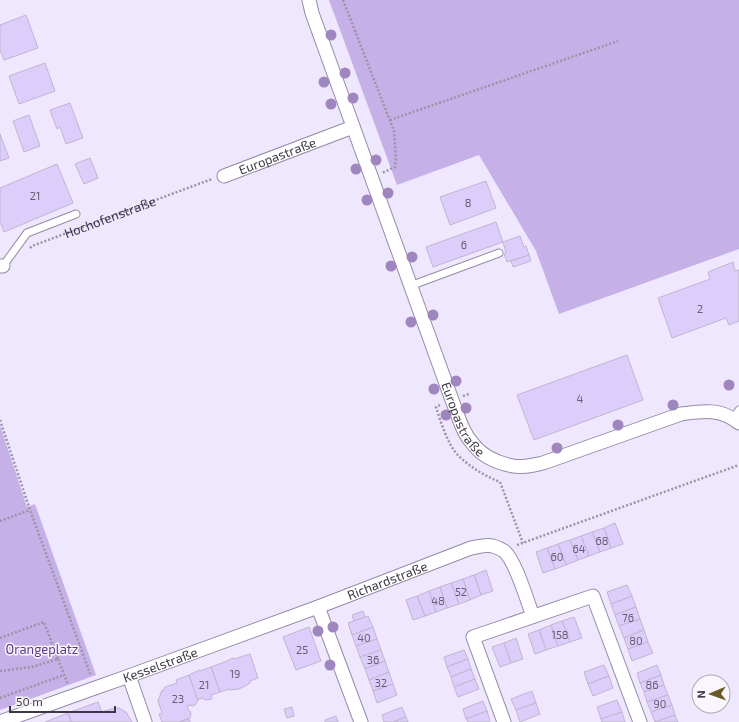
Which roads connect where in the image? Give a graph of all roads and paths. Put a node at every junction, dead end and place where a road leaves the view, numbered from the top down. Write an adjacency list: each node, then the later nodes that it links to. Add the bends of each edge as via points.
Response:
1 (309, 0): 5 (street, Europastraße)
2 (343, 0): 4 (path)
3 (618, 41): 4 (path)
4 (390, 120): 6 (path, via 394,131 396,160 395,167)
5 (353, 128): 7 (street, Europastraße); 12 (street, Europastraße)
6 (387, 171)
7 (224, 176): 9 (path, Hochofenstraße)
8 (76, 214): 11 (lane, via 27,233)
9 (26, 250)
10 (499, 253): 12 (lane)
11 (1, 266)
12 (410, 286): 13 (street, Europastraße, via 462,427 473,445 495,460 513,466 543,463 681,414 719,412)
13 (737, 417)
14 (0, 420): 16 (path)
15 (739, 465): 18 (path)
16 (30, 510): 17 (path); 22 (path)
17 (0, 521)
18 (504, 551): 19 (street, Richardstraße, via 487,545 471,548); 20 (street, via 518,574)
19 (318, 607): 27 (street, Kesselstraße); 33 (street)
20 (533, 616): 34 (street, via 473,637); 35 (street, via 593,596)
21 (0, 638): 23 (path, via 44,622)
22 (80, 646): 23 (path); 28 (path)
23 (56, 654): 24 (path)
24 (58, 660): 25 (path, via 32,667); 26 (path)
25 (0, 671)
26 (64, 675): 29 (path); 30 (path)
27 (129, 676): 28 (street, Kesselstraße); 32 (street)
28 (95, 688): 29 (street, Kesselstraße)
29 (72, 696): 31 (street, Kesselstraße)
30 (0, 698)
31 (0, 722)
32 (145, 722)
33 (361, 722)
34 (504, 722)
35 (640, 722)

